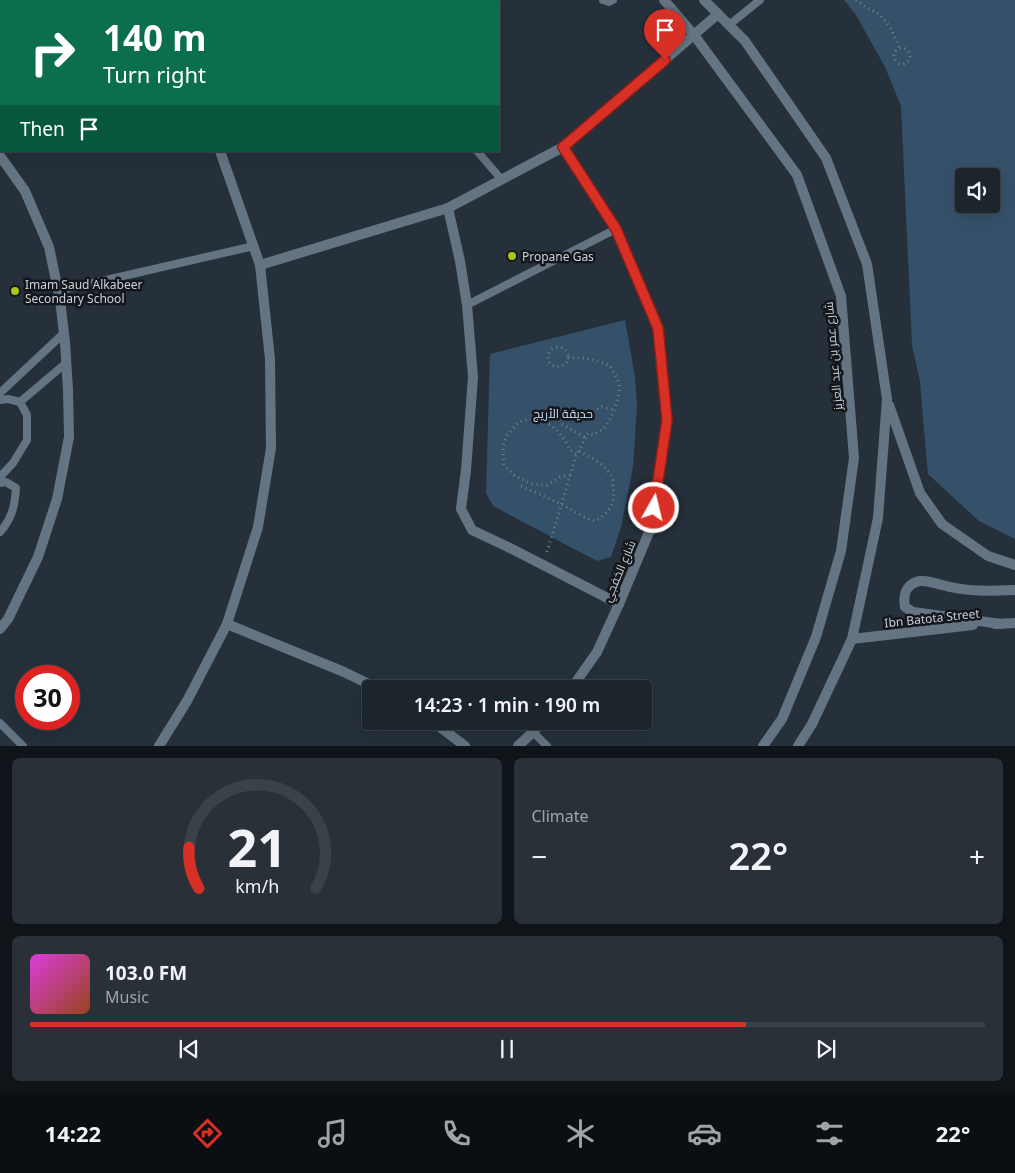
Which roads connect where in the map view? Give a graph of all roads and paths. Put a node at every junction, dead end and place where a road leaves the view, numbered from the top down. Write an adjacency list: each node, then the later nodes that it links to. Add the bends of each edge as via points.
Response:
1 (602, 0): 2 (lane)
2 (613, 0)
3 (664, 0): 9 (street, شارع عمر بن عبد العزيز)
4 (704, 0): 7 (street)
5 (760, 0): 8 (lane)
6 (856, 0): 10 (path, via 879,14 890,27)
7 (718, 14): 8 (street); 9 (street)
8 (729, 25): 26 (street, via 745,41 826,158 867,264)
9 (694, 35): 11 (street); 59 (street, شارع عمر بن عبد العزيز, via 797,175 841,296 854,458 841,550 816,637 782,719)
10 (900, 49): 10 (path, via 909,54 904,64 898,63 894,57)
11 (563, 147): 15 (street); 17 (street, شارع الخفجي)
12 (220, 152): 18 (street)
13 (478, 152): 15 (lane)
14 (0, 156): 20 (street, via 25,191 49,247)
15 (502, 180): 16 (street)
16 (448, 208): 19 (street); 21 (street)
17 (616, 229): 21 (lane); 43 (street, شارع الخفجي, via 658,328 667,420 652,525)
18 (254, 246): 19 (street); 20 (lane)
19 (260, 265): 45 (street, via 270,359 271,448 258,527)
20 (58, 291): 22 (street)
21 (467, 305): 40 (street, via 473,377 461,510 472,530)
22 (64, 333): 24 (street); 25 (lane)
23 (567, 358): 23 (path, via 562,366 556,366 548,357 550,351 559,347 566,352); 30 (path, via 596,360 610,366 619,385)
24 (66, 363): 28 (lane); 47 (street, via 69,437 57,498 38,557)
25 (0, 393)
26 (887, 399): 41 (street, via 920,493 942,524 988,556); 48 (street, via 878,518)
27 (0, 400): 28 (lane)
28 (20, 402): 35 (lane, via 27,415 27,440)
29 (597, 408): 30 (path)
30 (614, 410): 32 (path, via 602,430 593,435 588,433)
31 (562, 424): 32 (path)
32 (586, 438): 33 (path)
33 (578, 452): 34 (path); 34 (path, via 570,450 556,428 535,418 519,422 507,435 503,447 504,465 515,476 532,484 547,485); 38 (path, via 600,463 612,476 612,506 595,521)
34 (570, 475): 38 (path)
35 (0, 477)
36 (0, 483): 39 (lane, via 6,482 16,488 14,507)
37 (520, 486): 38 (path)
38 (561, 504): 40 (path)
39 (0, 532)
40 (543, 565): 43 (street)
41 (1015, 566)
42 (1015, 590): 46 (street, via 983,591 918,581 909,585 906,591 905,607 913,612)
43 (619, 604): 49 (street, شارع الخفجي, via 597,652)
44 (1015, 623): 46 (street, Ibn Batota Street)
45 (227, 624): 50 (street); 55 (street, via 187,701)
46 (1000, 624): 48 (street, Ibn Batota Street)
47 (0, 629)
48 (852, 639): 60 (street, via 812,724)
49 (577, 680)
50 (362, 681)
51 (0, 723): 54 (lane)
52 (444, 730): 56 (street)
53 (533, 732): 57 (street); 58 (lane)
54 (23, 746)
55 (159, 746)
56 (465, 746)
57 (518, 746)
58 (546, 746)
59 (764, 746)
60 (798, 746)

